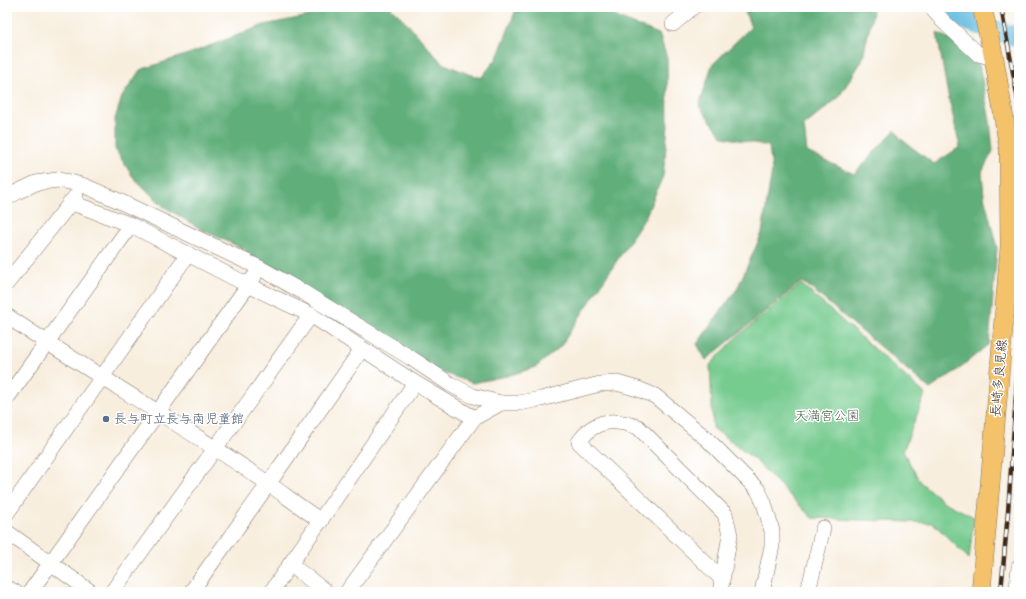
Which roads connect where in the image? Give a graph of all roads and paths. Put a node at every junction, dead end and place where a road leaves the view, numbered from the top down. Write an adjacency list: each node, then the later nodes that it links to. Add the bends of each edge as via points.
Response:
1 (693, 7): 4 (street)
2 (931, 7): 5 (street, via 978,54)
3 (982, 8): 5 (main road, 長崎多良見線)
4 (673, 24)
5 (992, 51): 46 (main road, 長崎多良見線, via 1009,150 1010,247)
6 (85, 186): 7 (street, via 57,180 36,183); 8 (street); 11 (street)
7 (7, 198)
8 (70, 202): 9 (street); 12 (street)
9 (131, 225): 10 (street); 16 (street)
10 (188, 254): 13 (street); 18 (street)
11 (260, 268): 13 (street); 21 (street, via 301,290 450,384 474,396)
12 (7, 283)
13 (248, 285): 14 (street); 22 (street)
14 (311, 315): 17 (street); 24 (street)
15 (7, 316): 16 (street)
16 (46, 342): 18 (street); 20 (street)
17 (362, 349): 19 (street); 25 (street)
18 (102, 377): 22 (street); 26 (street)
19 (415, 383): 23 (street); 27 (street)
20 (7, 398)
21 (501, 403): 23 (street); 44 (street, via 519,403 600,384 617,383 656,396 708,440 758,490 772,531 772,546)
22 (157, 412): 24 (street); 30 (street)
23 (474, 418): 43 (street)
24 (215, 449): 25 (street); 39 (street)
25 (269, 484): 27 (street); 40 (street)
26 (7, 513)
27 (321, 521): 31 (street)
28 (823, 528): 45 (street)
29 (7, 532): 30 (street)
30 (51, 563): 37 (street); 38 (street)
31 (290, 564): 41 (street); 42 (street)
32 (1019, 567): 35 (street)
33 (721, 586): 33 (street, via 730,535 725,514 638,428 621,422 607,422 591,428 579,442)
34 (7, 588): 36 (street)
35 (1018, 589)
36 (16, 592)
37 (30, 592)
38 (91, 592)
39 (112, 592)
40 (191, 592)
41 (271, 592)
42 (326, 592)
43 (347, 592)
44 (762, 592)
45 (808, 592)
46 (981, 592)

